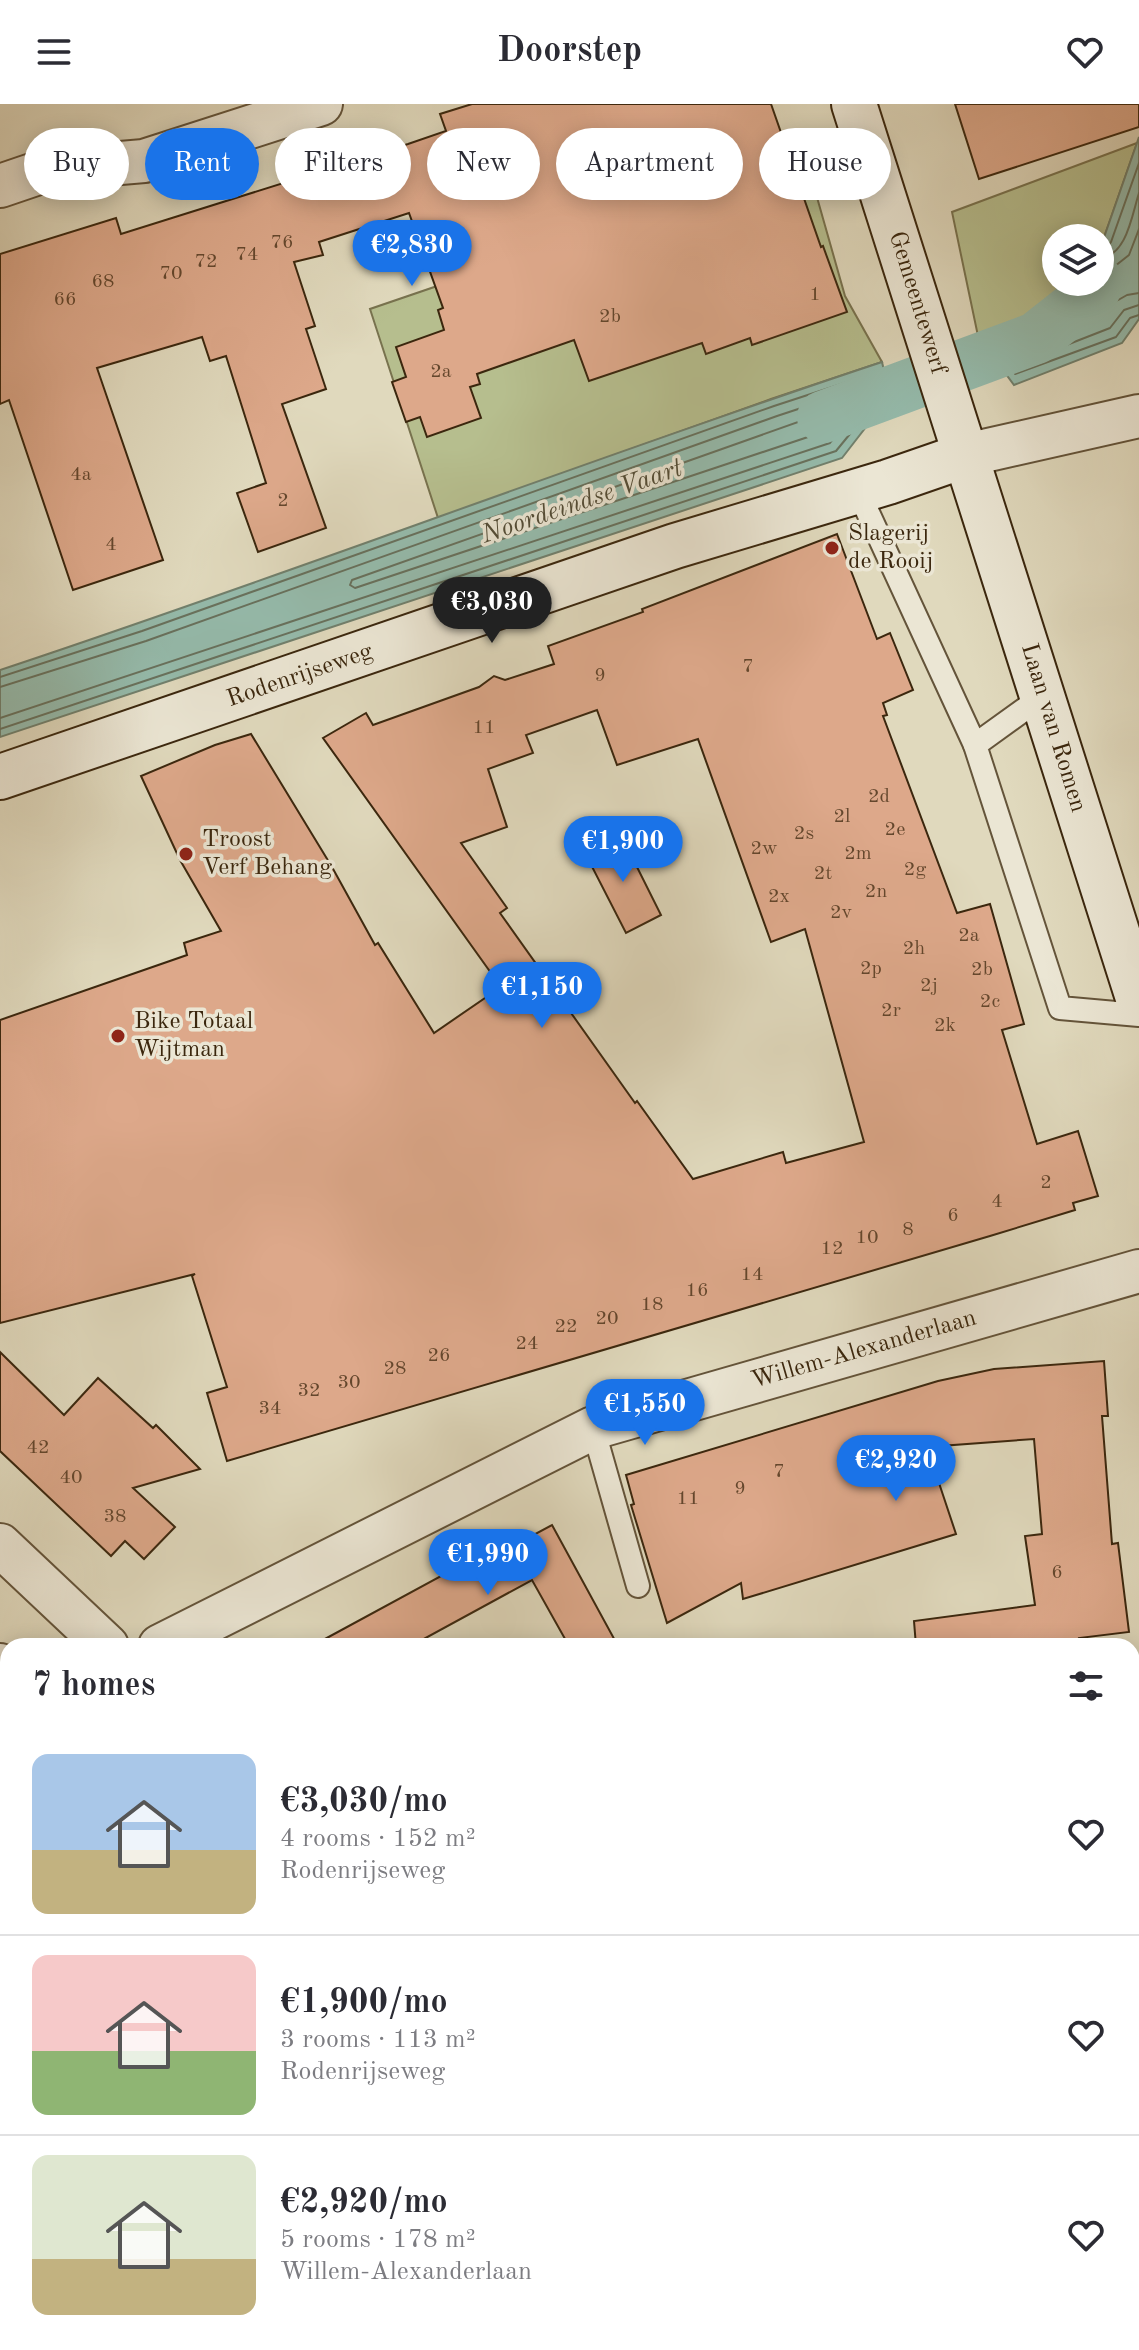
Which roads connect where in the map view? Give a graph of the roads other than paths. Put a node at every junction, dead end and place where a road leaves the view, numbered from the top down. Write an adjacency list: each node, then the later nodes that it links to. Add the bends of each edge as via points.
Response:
1 (854, 104): 5 (street, Gemeentewerf)
2 (297, 108): 3 (street, via 144,161 50,169)
3 (0, 186)
4 (1139, 416): 5 (street)
5 (960, 438): 6 (street, Rodenrijseweg); 7 (street, Laan van Romen)
6 (858, 491): 8 (lane); 9 (street, Rodenrijseweg, via 675,546)
7 (1043, 696): 8 (lane); 10 (street, Laan van Romen)
8 (975, 745): 11 (lane, via 1060,1008)
9 (0, 777)
10 (1139, 1001)
11 (1139, 1015)
12 (1139, 1271): 13 (street, Willem-Alexanderlaan)
13 (593, 1428): 15 (lane); 17 (street, Willem-Alexanderlaan)
14 (0, 1545): 16 (street)
15 (638, 1586)
16 (99, 1638)
17 (176, 1638)

